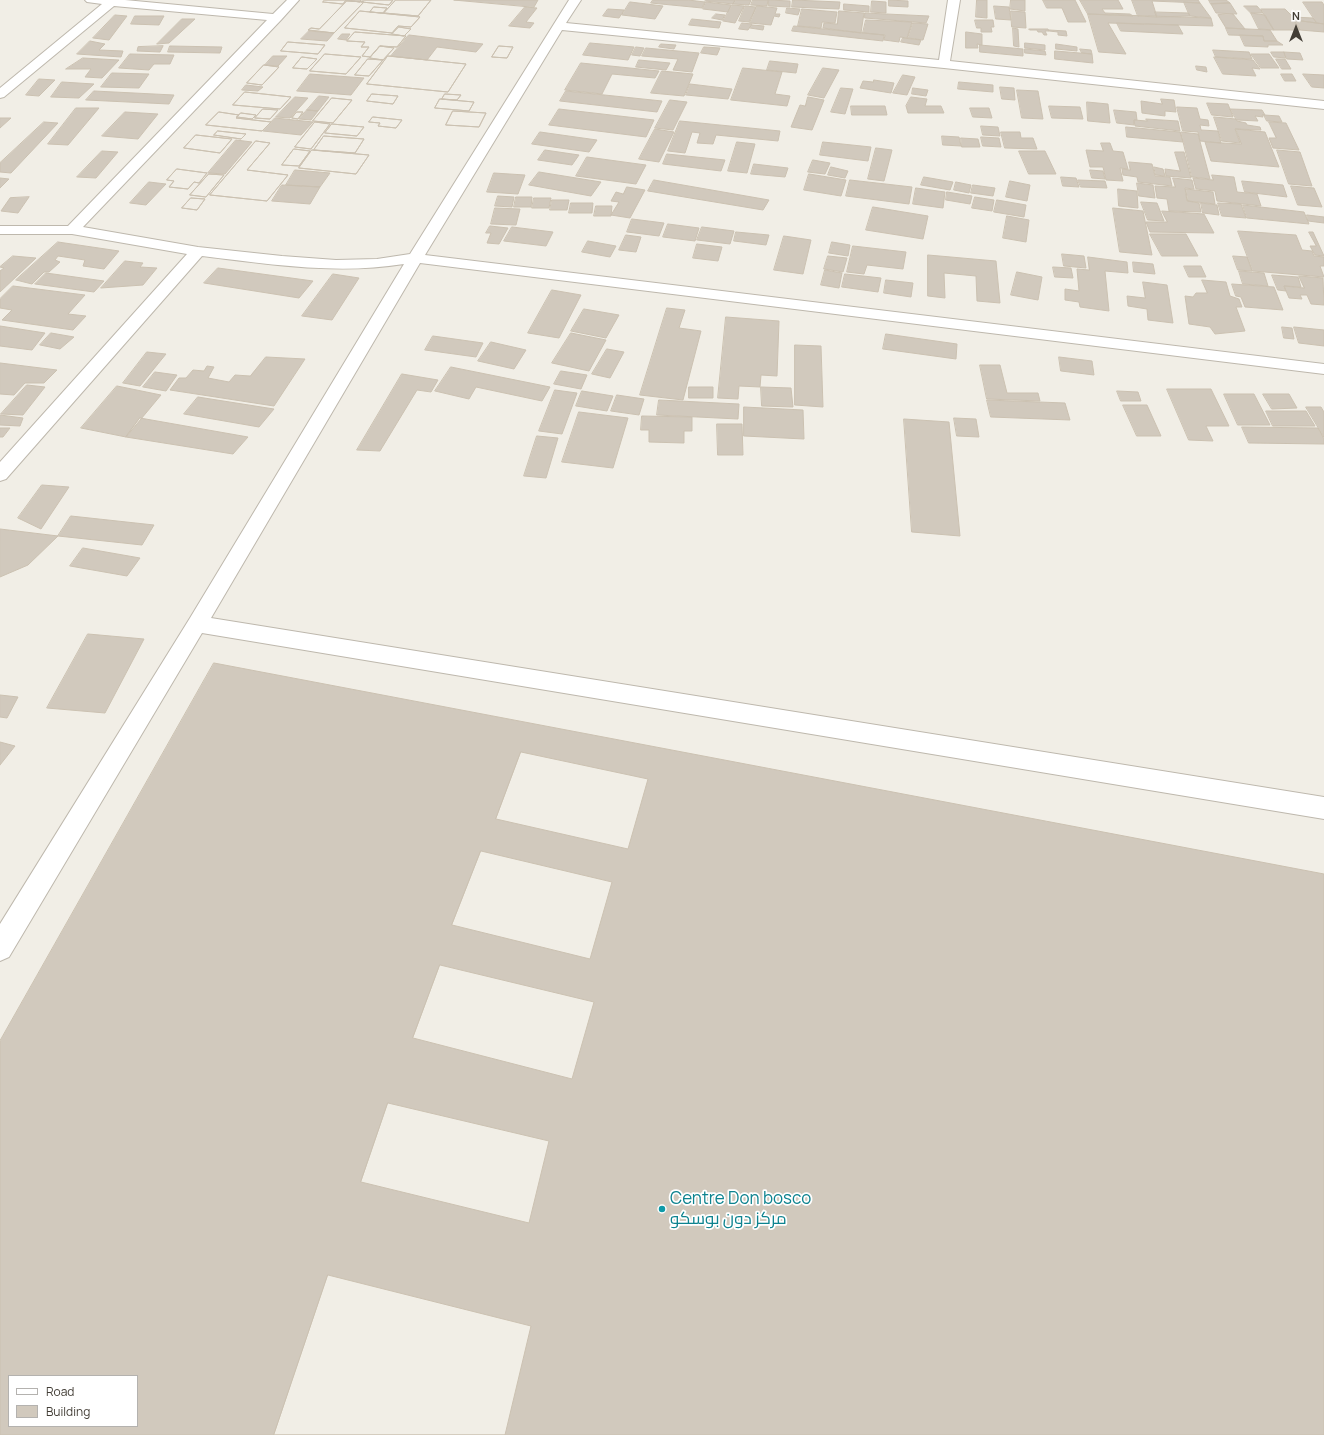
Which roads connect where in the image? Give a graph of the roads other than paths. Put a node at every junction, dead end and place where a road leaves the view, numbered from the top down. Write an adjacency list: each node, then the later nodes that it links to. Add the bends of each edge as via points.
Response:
1 (91, 0): 5 (street)
2 (293, 0): 6 (street)
3 (575, 0): 7 (street)
4 (954, 0): 8 (street)
5 (112, 2): 6 (street); 9 (street)
6 (277, 18): 12 (street)
7 (558, 26): 8 (street); 14 (street)
8 (944, 64): 10 (street)
9 (0, 94)
10 (1324, 105)
11 (0, 230): 12 (street)
12 (72, 230): 13 (street)
13 (198, 251): 14 (street, via 336,265 377,264); 16 (street)
14 (415, 258): 15 (street); 17 (street)
15 (1324, 369)
16 (0, 474)
17 (197, 624): 18 (street); 19 (street)
18 (1324, 808)
19 (0, 948)

